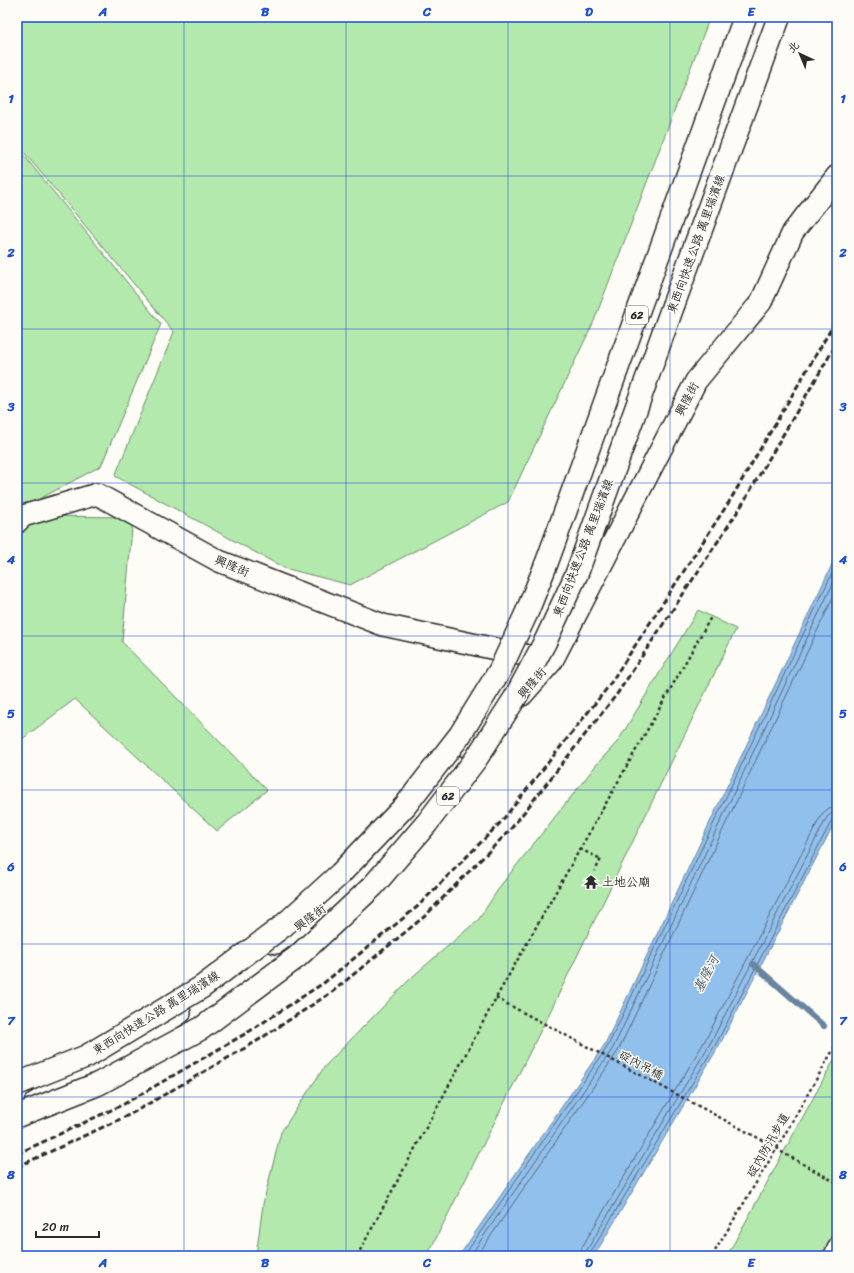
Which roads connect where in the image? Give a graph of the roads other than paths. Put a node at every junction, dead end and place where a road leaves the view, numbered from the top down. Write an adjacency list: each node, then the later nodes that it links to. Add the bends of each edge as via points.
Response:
1 (745, 17): 6 (highway, 東西向快速公路 萬里瑞濱線 / 62, bridge, via 547,562 500,670 460,735 405,806 340,874 283,926 202,987 87,1056)
2 (778, 17): 7 (highway, 東西向快速公路 萬里瑞濱線 / 62, bridge, via 576,573 546,640 515,698 476,759 427,823 373,886 297,957 202,1028 98,1084)
3 (837, 176): 5 (street, 興隆街, via 793,232 761,302 696,381)
4 (17, 522): 5 (street, 興隆街, via 23,516 98,494 218,561 383,625)
5 (552, 661): 7 (street, 興隆街, via 390,844 324,908 189,1007)
6 (17, 1084)
7 (17, 1115)
8 (837, 1240): 9 (lane)
9 (829, 1256)

